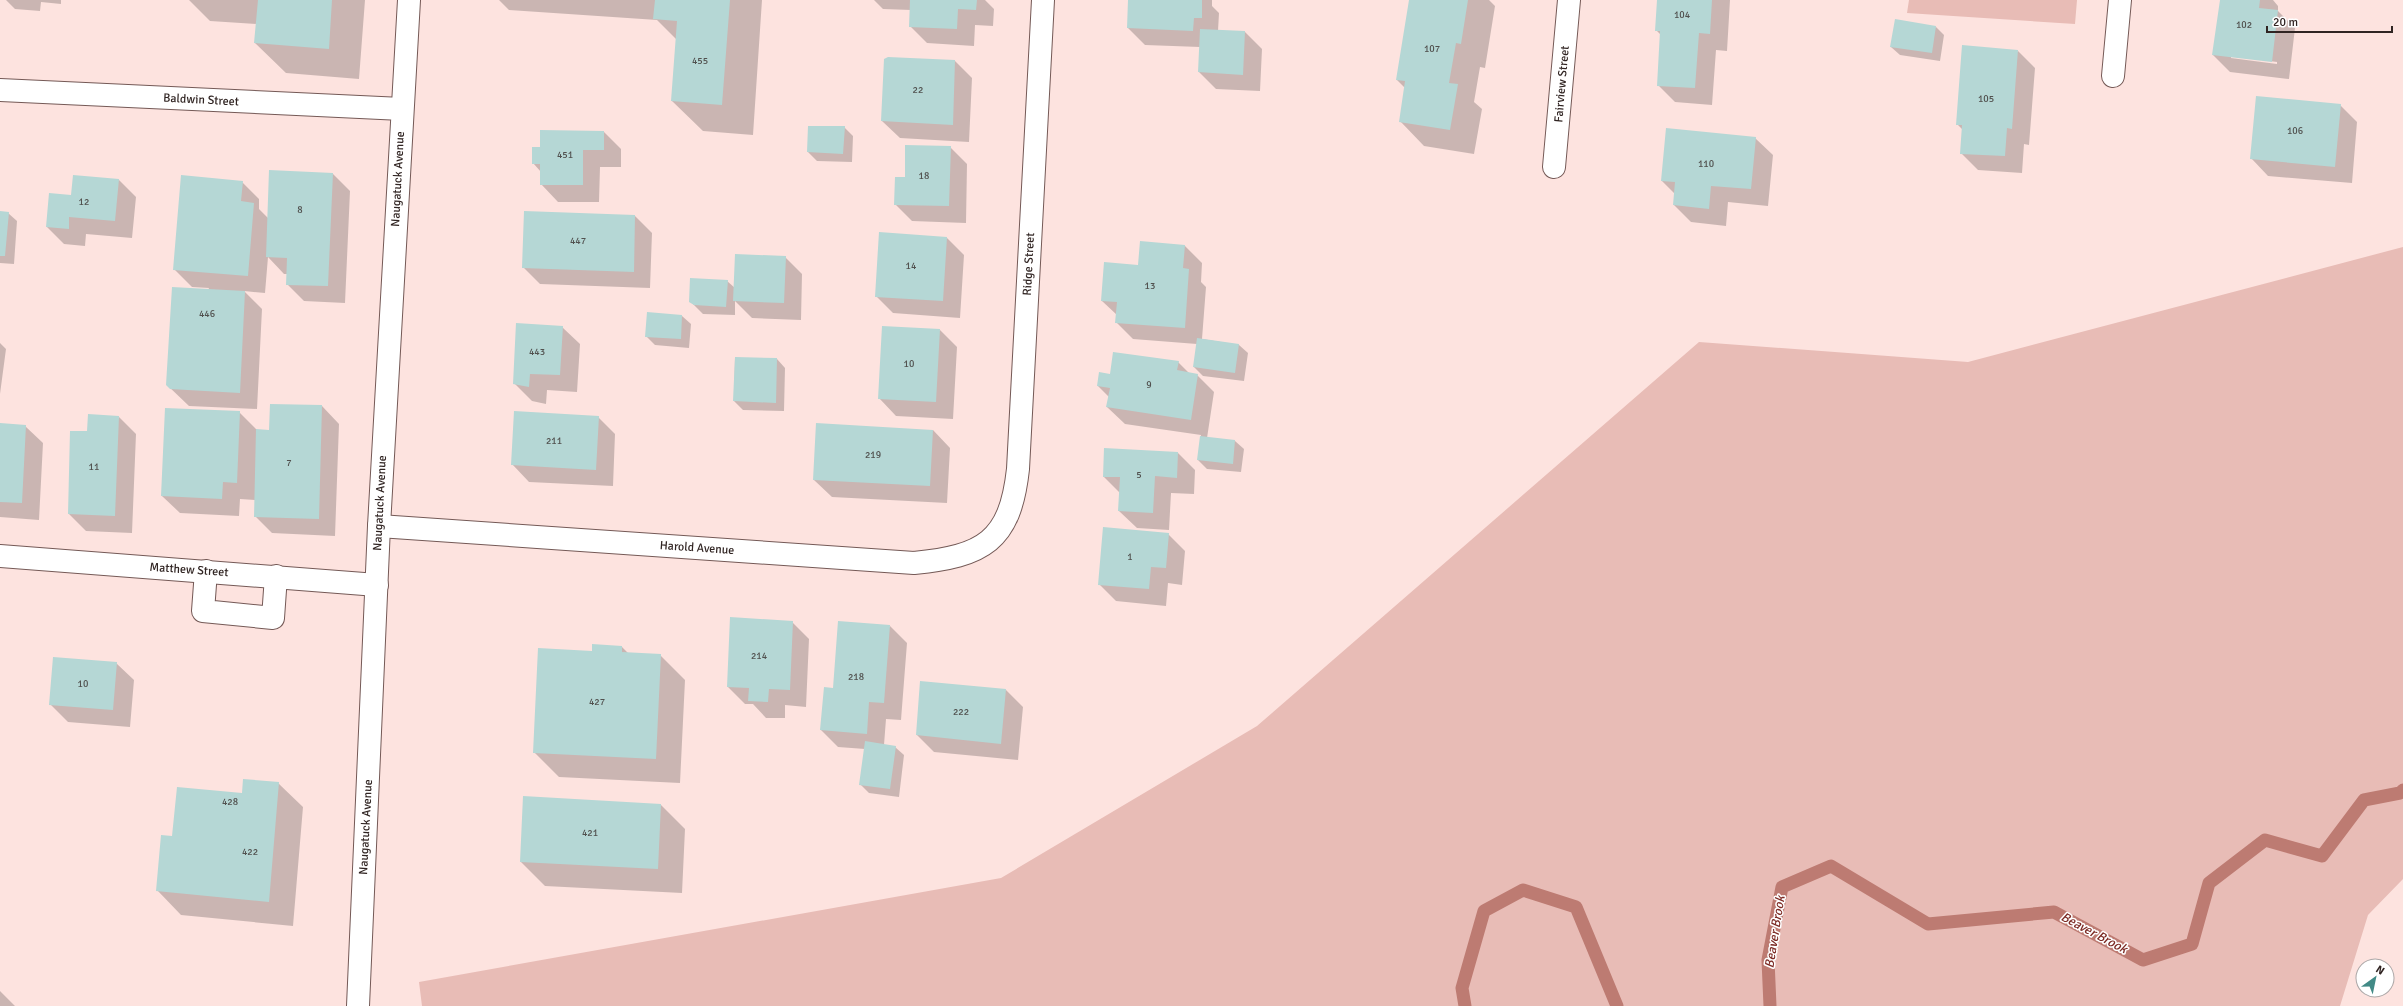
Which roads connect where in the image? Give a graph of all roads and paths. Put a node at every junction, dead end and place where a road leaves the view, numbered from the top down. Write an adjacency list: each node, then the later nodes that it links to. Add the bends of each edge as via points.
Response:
1 (409, 0): 7 (street, Naugatuck Avenue)
2 (1043, 0): 9 (street, Ridge Street, via 1018,469 1015,494)
3 (1569, 0): 8 (street, Fairview Street)
4 (2120, 0): 5 (street)
5 (2113, 76)
6 (0, 90): 7 (street, Baldwin Street)
7 (402, 109): 10 (street, Naugatuck Avenue)
8 (1554, 167)
9 (1004, 525): 10 (street, Harold Avenue, via 982,547 965,555 914,563)
10 (379, 526): 14 (street, Naugatuck Avenue)
11 (0, 556): 12 (street, Matthew Street)
12 (206, 571): 13 (street, Matthew Street); 13 (street, via 204,611 273,618)
13 (276, 576): 14 (street, Matthew Street)
14 (377, 585): 15 (street, Naugatuck Avenue)
15 (358, 1006)

